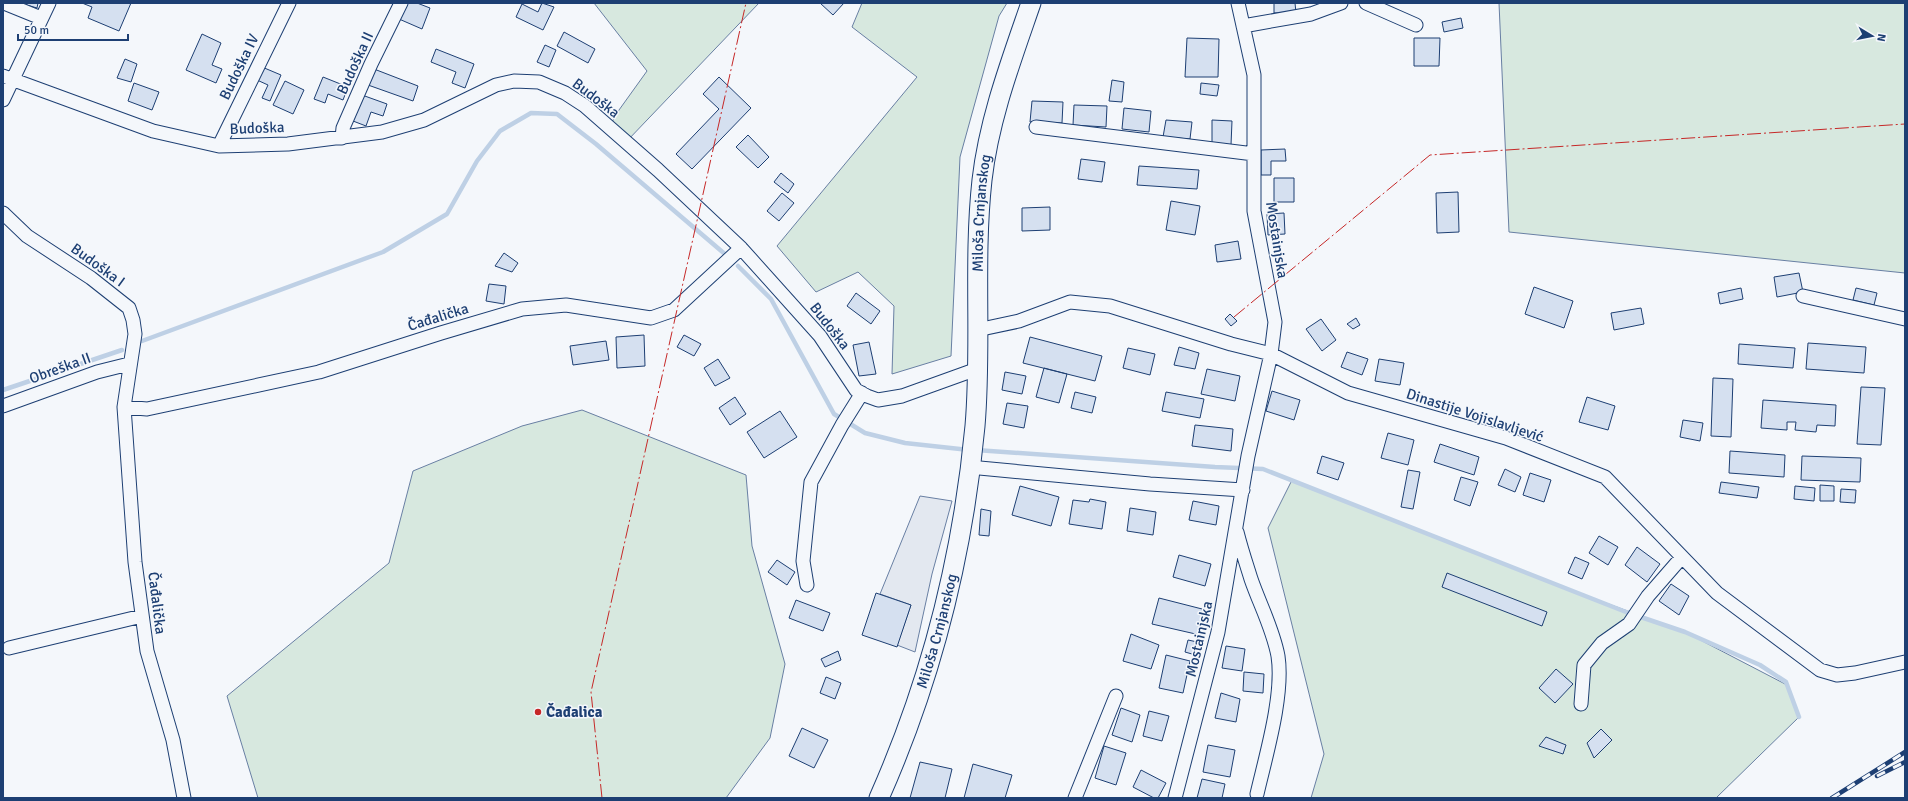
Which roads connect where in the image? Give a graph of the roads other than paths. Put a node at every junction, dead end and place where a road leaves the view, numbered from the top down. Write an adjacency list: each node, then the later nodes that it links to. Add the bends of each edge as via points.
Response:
1 (4, 3): 9 (street)
2 (49, 3): 9 (street)
3 (289, 3): 16 (street, Budoška IV)
4 (401, 3): 15 (street, Budoška II, via 343,128)
5 (1031, 3): 22 (main road, Miloša Crnjanskog, via 1000,96 986,152 980,196)
6 (1238, 3): 11 (street, Mostainjska)
7 (1341, 3): 11 (street, via 1311,14)
8 (1366, 3): 10 (street)
9 (41, 18): 12 (street)
10 (1416, 25)
11 (1243, 26): 17 (street, Mostainjska, via 1254,75)
12 (8, 78): 13 (street); 16 (street, Budoška, via 153,130)
13 (3, 100)
14 (1036, 127): 17 (street)
15 (342, 138): 16 (street, Budoška, via 288,144); 19 (street, Budoška, via 382,132 424,120 496,85 514,81 539,82 565,93 585,106)
16 (218, 146)
17 (1254, 154): 23 (street, Mostainjska, via 1254,211 1275,322)
18 (3, 213): 24 (street, Budoška I, via 27,236 91,278 129,308 135,334)
19 (741, 248): 26 (street, Budoška, via 820,336 856,390); 28 (street, Čađalička, via 674,310 651,318 566,305 522,309 320,372 147,409)
20 (1803, 296): 21 (street)
21 (1905, 319)
22 (977, 330): 23 (street, Dinastije Vojislavljević, via 1019,320 1070,302 1110,306); 25 (main road, Miloša Crnjanskog)
23 (1271, 354): 30 (street, Mostainjska); 32 (street, Dinastije Vojislavljević, via 1348,393 1506,438 1605,477)
24 (129, 364): 27 (street, Obreška II, via 97,372); 28 (street, Čađalička)
25 (976, 369): 26 (street, via 902,396 878,400); 29 (main road, Miloša Crnjanskog)
26 (862, 394): 33 (street, via 811,482 803,561)
27 (3, 406)
28 (124, 407): 34 (street, Čađalička, via 135,562)
29 (970, 462): 30 (street, via 1150,484); 41 (main road, Miloša Crnjanskog, via 955,560 936,642 906,732)
30 (1243, 487): 31 (street, Mostainjska)
31 (1236, 530): 39 (street, via 1272,632 1278,658 1278,684 1272,733); 43 (street, Mostainjska, via 1218,632)
32 (1682, 557): 36 (street, Dinastije Vojislavljević, via 1717,593 1820,670 1837,675); 38 (street, via 1648,596 1629,624 1602,643 1584,665)
33 (807, 585)
34 (142, 616): 35 (street); 40 (street, Čađalička, via 147,651 172,740)
35 (9, 648)
36 (1905, 662)
37 (1116, 696): 42 (street)
38 (1580, 704)
39 (1257, 794)
40 (184, 798)
41 (878, 798)
42 (1075, 798)
43 (1175, 798)

